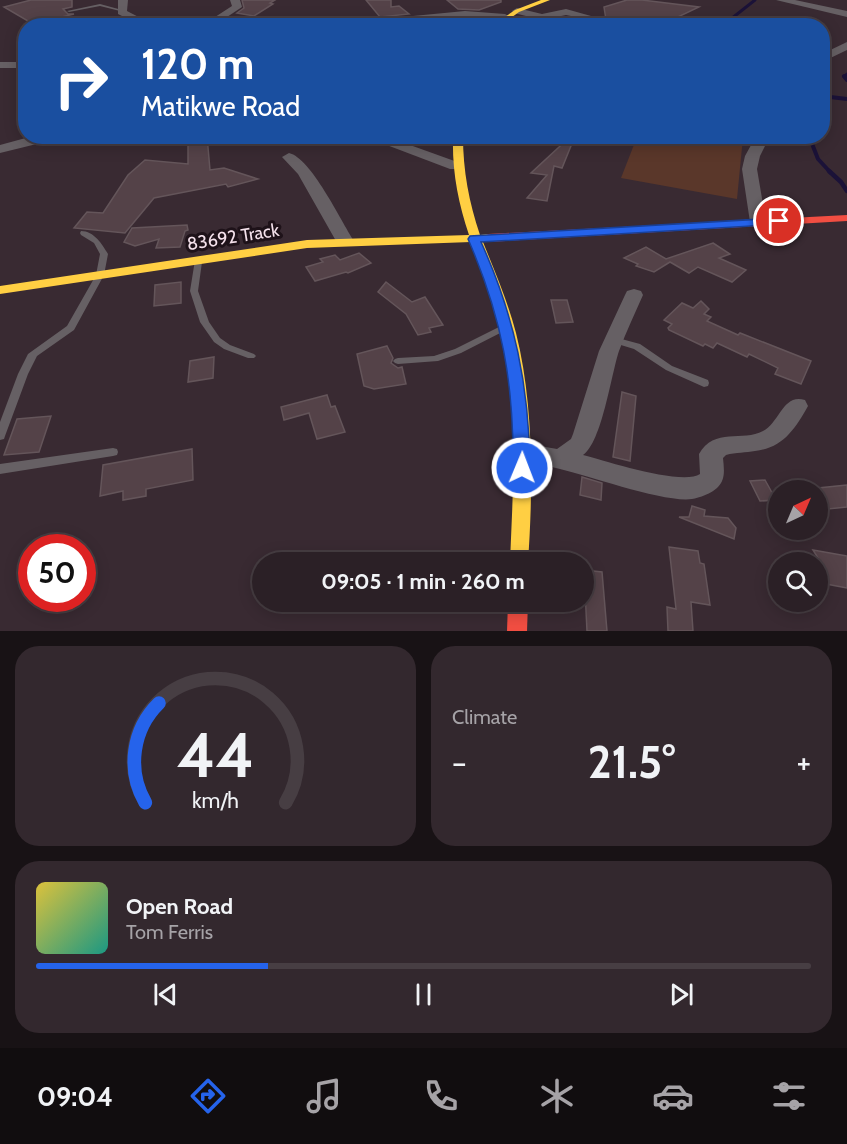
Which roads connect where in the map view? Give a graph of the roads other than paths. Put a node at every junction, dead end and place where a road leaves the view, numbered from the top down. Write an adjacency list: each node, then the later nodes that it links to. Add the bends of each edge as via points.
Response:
1 (235, 0): 11 (street, via 237,7)
2 (462, 0): 7 (street)
3 (547, 0): 13 (street)
4 (781, 0): 8 (street)
5 (122, 5): 6 (lane); 10 (street)
6 (69, 11)
7 (474, 14): 12 (street); 13 (street)
8 (847, 14)
9 (586, 16): 13 (street, via 566,12)
10 (130, 18)
11 (220, 18)
12 (429, 18)
13 (506, 18)
14 (847, 45): 15 (street)
15 (830, 55)
16 (0, 65): 17 (street)
17 (18, 65)
18 (20, 144): 22 (street)
19 (393, 144): 24 (street)
20 (458, 144): 24 (street)
21 (758, 144): 26 (street, via 749,172)
22 (0, 149)
23 (290, 157): 29 (street, via 304,172)
24 (455, 166): 28 (street)
25 (844, 218): 26 (street, 83692 Track)
26 (758, 222): 28 (street, 83692 Track)
27 (84, 232): 31 (lane, via 104,254)
28 (474, 239): 29 (street, 83692 Track); 34 (street, via 494,283)
29 (345, 242): 30 (street, 83692 Track, via 307,244)
30 (198, 262): 31 (street, 83692 Track); 36 (lane, via 194,291 205,322 217,340)
31 (100, 275): 32 (street, 83692 Track); 40 (lane, via 71,328 33,354)
32 (0, 290)
33 (634, 295): 35 (street)
34 (507, 326): 37 (lane, via 435,359); 42 (street)
35 (614, 340): 38 (lane, via 630,342 670,368); 43 (street, via 585,434 580,445)
36 (251, 356)
37 (398, 361)
38 (704, 383)
39 (796, 406): 43 (street, via 770,438 715,450 711,454 712,477 699,487 665,486)
40 (0, 436)
41 (113, 452): 44 (lane)
42 (523, 452): 43 (street); 45 (street)
43 (560, 459)
44 (0, 469)
45 (519, 552)
46 (518, 612): 47 (street)
47 (517, 631)

